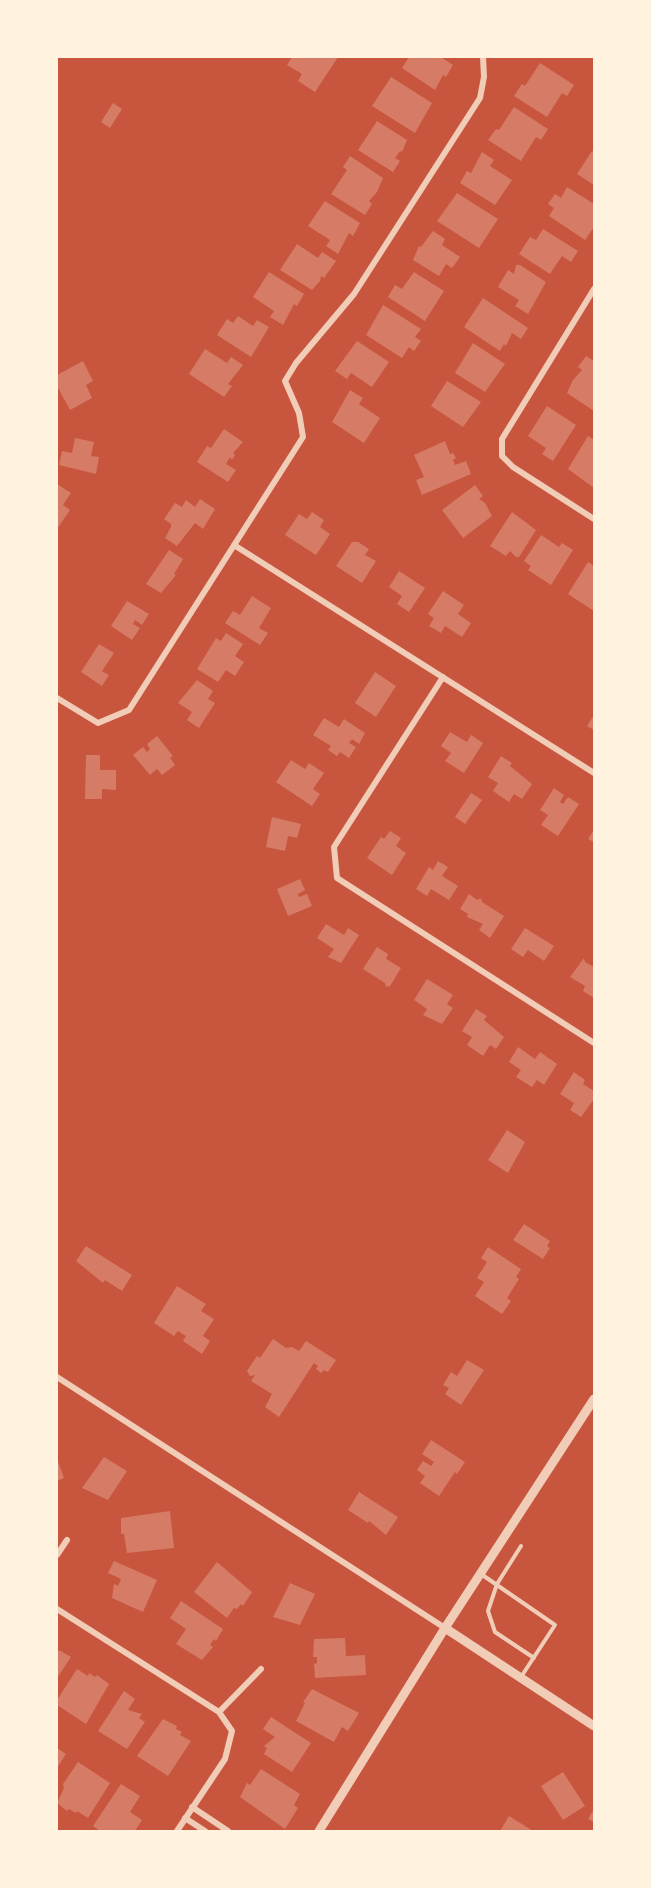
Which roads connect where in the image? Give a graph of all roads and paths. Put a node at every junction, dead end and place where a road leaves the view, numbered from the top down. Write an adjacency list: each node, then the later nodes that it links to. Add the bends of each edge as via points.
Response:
1 (483, 57): 4 (street, via 480,98 354,294 285,381 303,427 303,437)
2 (594, 289): 3 (street, via 502,440 502,456)
3 (594, 519)
4 (234, 545): 5 (street); 6 (street, via 129,710 98,723)
5 (443, 677): 7 (street); 8 (street, via 334,847 337,878)
6 (57, 698)
7 (594, 773)
8 (594, 1044)
9 (57, 1377): 17 (street)
10 (594, 1399): 14 (street)
11 (67, 1540): 13 (street)
12 (521, 1546): 15 (lane)
13 (57, 1555)
14 (481, 1573): 15 (lane); 17 (street)
15 (497, 1584): 18 (lane, via 488,1611 495,1632); 18 (lane, via 555,1625)
16 (57, 1609): 21 (street)
17 (445, 1628): 20 (street); 28 (street)
18 (534, 1658): 20 (lane)
19 (261, 1669): 21 (street)
20 (521, 1678): 22 (street)
21 (219, 1712): 23 (street, via 232,1731 225,1759)
22 (594, 1726)
23 (192, 1807): 24 (street); 27 (street)
24 (185, 1818): 25 (street); 26 (street)
25 (177, 1831)
26 (205, 1831)
27 (228, 1831)
28 (319, 1831)

